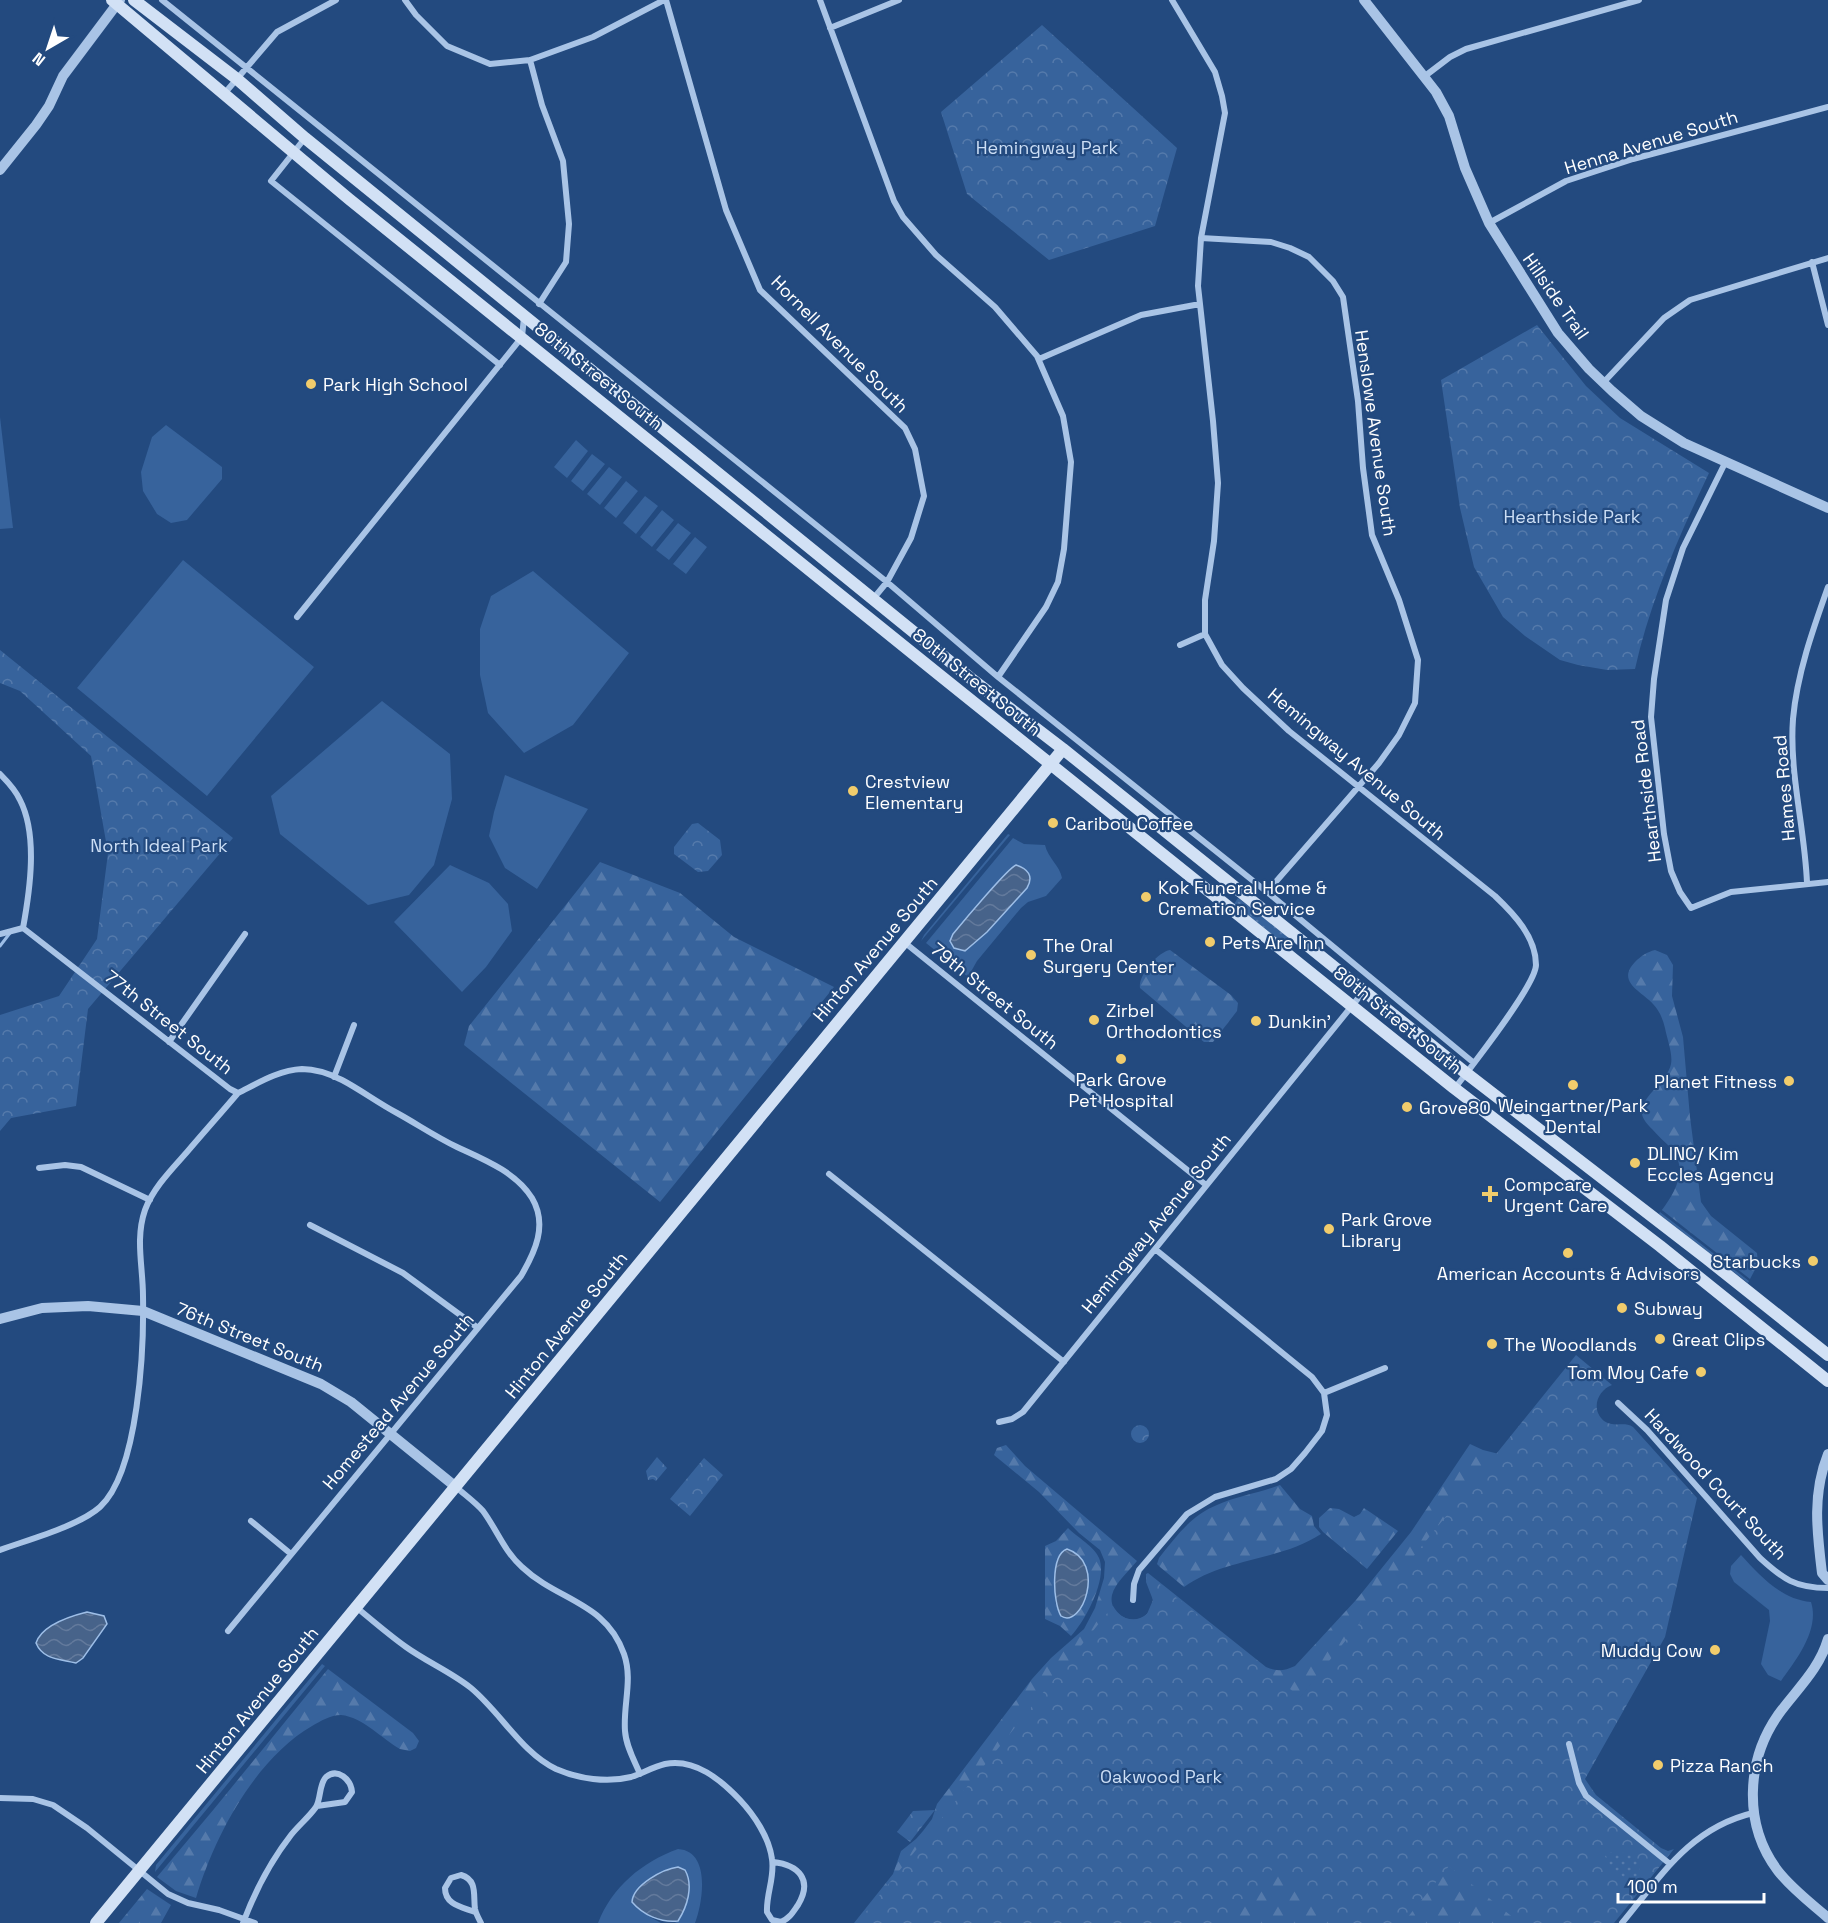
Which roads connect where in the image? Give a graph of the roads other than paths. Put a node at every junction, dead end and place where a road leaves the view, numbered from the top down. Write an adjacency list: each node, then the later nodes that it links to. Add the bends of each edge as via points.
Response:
1 (134, 0): 16 (main road, 80th Street South)
2 (162, 0): 14 (street, 80th Street South)
3 (336, 0): 14 (street, via 277,32)
4 (405, 0): 13 (street, via 447,46 490,64)
5 (665, 0): 13 (street, via 593,37); 36 (street, Hornell Avenue South, via 726,210 760,290 905,428 915,449 924,496 911,538)
6 (820, 0): 12 (street)
7 (899, 0): 12 (street)
8 (1172, 0): 23 (street, Hemingway Avenue South, via 1215,72 1225,113)
9 (1364, 0): 15 (street, Hillside Trail)
10 (1639, 0): 15 (street, via 1466,49)
11 (117, 1): 17 (main road, 80th Street South); 21 (street, via 63,76 36,125)
12 (830, 28): 31 (street, via 903,217 936,255 995,307)
13 (530, 60): 26 (street, via 563,161 569,224 566,262)
14 (246, 68): 16 (street); 26 (street, 80th Street South)
15 (1425, 76): 22 (street, Hillside Trail, via 1449,116 1465,168)
16 (237, 79): 17 (street); 19 (main road, 80th Street South)
17 (224, 94): 20 (main road, 80th Street South)
18 (1828, 107): 22 (street, Henna Avenue South, via 1566,181)
19 (305, 138): 20 (street); 28 (main road, 80th Street South)
20 (293, 152): 30 (main road, 80th Street South); 32 (street, via 271,181)
21 (0, 170)
22 (1489, 223): 33 (street, Hillside Trail, via 1558,333)
23 (1202, 238): 27 (street, Hemingway Avenue South); 46 (street, Henslowe Avenue South, via 1271,242 1290,248 1310,257 1343,297 1372,535 1418,660 1415,703 1407,722)
24 (1828, 258): 25 (street)
25 (1812, 262): 29 (street); 33 (street, via 1690,300 1664,318)
26 (539, 304): 36 (street, 80th Street South)
27 (1200, 304): 31 (street, via 1141,315); 40 (street, Hemingway Avenue South, via 1218,483)
28 (524, 316): 30 (street); 38 (main road, 80th Street South)
29 (1828, 325)
30 (522, 337): 32 (street); 44 (main road, 80th Street South)
31 (1039, 359): 42 (street, via 1063,416 1071,462 1064,549 1058,582 1046,607)
32 (500, 365): 39 (street)
33 (1603, 382): 34 (street, Hillside Trail, via 1641,416)
34 (1725, 463): 35 (street, Hillside Trail); 48 (street, Hearthside Road, via 1683,548 1666,600 1653,698 1651,717 1671,871 1691,908 1731,892)
35 (1828, 508)
36 (887, 582): 38 (street, Hornell Avenue South); 42 (street, 80th Street South)
37 (1828, 586): 48 (street, Hames Road, via 1812,633 1793,719)
38 (873, 599): 43 (main road, 80th Street South)
39 (297, 617)
40 (1205, 634): 41 (street); 46 (street, Hemingway Avenue South, via 1222,665 1243,688)
41 (1180, 645)
42 (998, 677): 49 (street, 80th Street South)
43 (1063, 748): 44 (main road, Hinton Avenue South); 54 (main road, 80th Street South)
44 (1051, 763): 53 (main road, Hinton Avenue South); 55 (main road, 80th Street South)
45 (0, 774): 50 (street, via 20,800 30,835 30,889)
46 (1357, 786): 49 (street, Henslowe Avenue South); 58 (street, Hemingway Avenue South, via 1495,896 1515,915 1533,948 1536,968 1527,988)
47 (1828, 882): 48 (street)
48 (1808, 883)
49 (1267, 892): 58 (street, 80th Street South)
50 (23, 928): 51 (street); 57 (street, 77th Street South)
51 (0, 934)
52 (245, 934): 57 (street)
53 (904, 942): 66 (street, 79th Street South); 82 (main road, Hinton Avenue South)
54 (1364, 991): 55 (street, Hemingway Avenue South); 59 (main road, 80th Street South)
55 (1352, 1006): 61 (main road, 80th Street South); 66 (street, Hemingway Avenue South)
56 (354, 1025): 60 (street)
57 (169, 1042): 62 (street, 77th Street South)
58 (1474, 1063): 59 (street, Hemingway Avenue South)
59 (1466, 1073): 61 (street, Hemingway Avenue South); 73 (main road, 80th Street South)
60 (334, 1077): 62 (street, 77th Street South, via 301,1069 274,1075); 65 (street, 77th Street South, via 479,1156)
61 (1454, 1088): 76 (main road, 80th Street South)
62 (238, 1093): 67 (street)
63 (39, 1168): 67 (street, via 81,1167)
64 (829, 1173): 74 (street)
65 (513, 1179): 72 (street, Homestead Avenue South, via 532,1198 539,1239 521,1276)
66 (1206, 1185): 69 (street, Hemingway Avenue South)
67 (150, 1200): 70 (street, via 139,1240)
68 (310, 1225): 72 (street, via 403,1273)
69 (1155, 1250): 74 (street, Hemingway Avenue South); 77 (street, via 1312,1377)
70 (143, 1311): 71 (street, 76th Street South, via 88,1306 42,1308); 80 (street, 76th Street South, via 321,1384); 84 (street, via 139,1396 123,1469 113,1491 85,1517)
71 (0, 1319)
72 (478, 1328): 80 (street, Homestead Avenue South)
73 (1828, 1355)
74 (1064, 1362): 79 (street, Hemingway Avenue South, via 1022,1413)
75 (1385, 1368): 77 (street)
76 (1828, 1381)
77 (1324, 1393): 88 (street, via 1327,1411 1323,1428 1297,1463 1276,1479 1215,1497 1187,1514 1139,1570)
78 (1618, 1403): 87 (street, Hardwood Court South, via 1777,1573 1799,1585)
79 (999, 1422)
80 (391, 1434): 82 (street, 76th Street South); 85 (street, Homestead Avenue South)
81 (1828, 1454): 86 (street, via 1816,1516 1822,1573)
82 (456, 1487): 89 (main road, Hinton Avenue South); 93 (street, via 482,1510 522,1568 592,1610 616,1637 628,1674 626,1736)
83 (251, 1521): 85 (street)
84 (0, 1550)
85 (291, 1554): 90 (street, Homestead Avenue South)
86 (1828, 1580)
87 (1828, 1588)
88 (1133, 1600)
89 (356, 1607): 93 (street, via 406,1647 470,1688 524,1745 549,1765 597,1779); 99 (main road, Hinton Avenue South)
90 (228, 1630)
91 (1828, 1639): 96 (street, via 1817,1666 1779,1714 1762,1743 1754,1776)
92 (1569, 1743): 98 (street, via 1586,1796)
93 (640, 1774): 97 (street, via 676,1763 712,1776 754,1817)
94 (0, 1798): 99 (street, via 33,1798 52,1805)
95 (317, 1806): 95 (street, via 345,1802 352,1791 349,1780 339,1774 327,1776); 102 (street, via 272,1862)
96 (1753, 1813): 98 (street, via 1708,1831); 101 (street, via 1765,1850 1778,1871)
97 (773, 1862): 97 (street, via 766,1910 772,1920 782,1922 802,1899 805,1883 794,1868)
98 (1670, 1864): 106 (street)
99 (139, 1871): 102 (street, via 168,1894); 103 (main road, Hinton Avenue South)
100 (475, 1912): 100 (street, via 470,1880 461,1875 451,1878 445,1888 447,1899); 105 (street)
101 (1828, 1918)
102 (243, 1921): 104 (street)
103 (96, 1923)
104 (255, 1923)
105 (481, 1923)
106 (1622, 1923)

